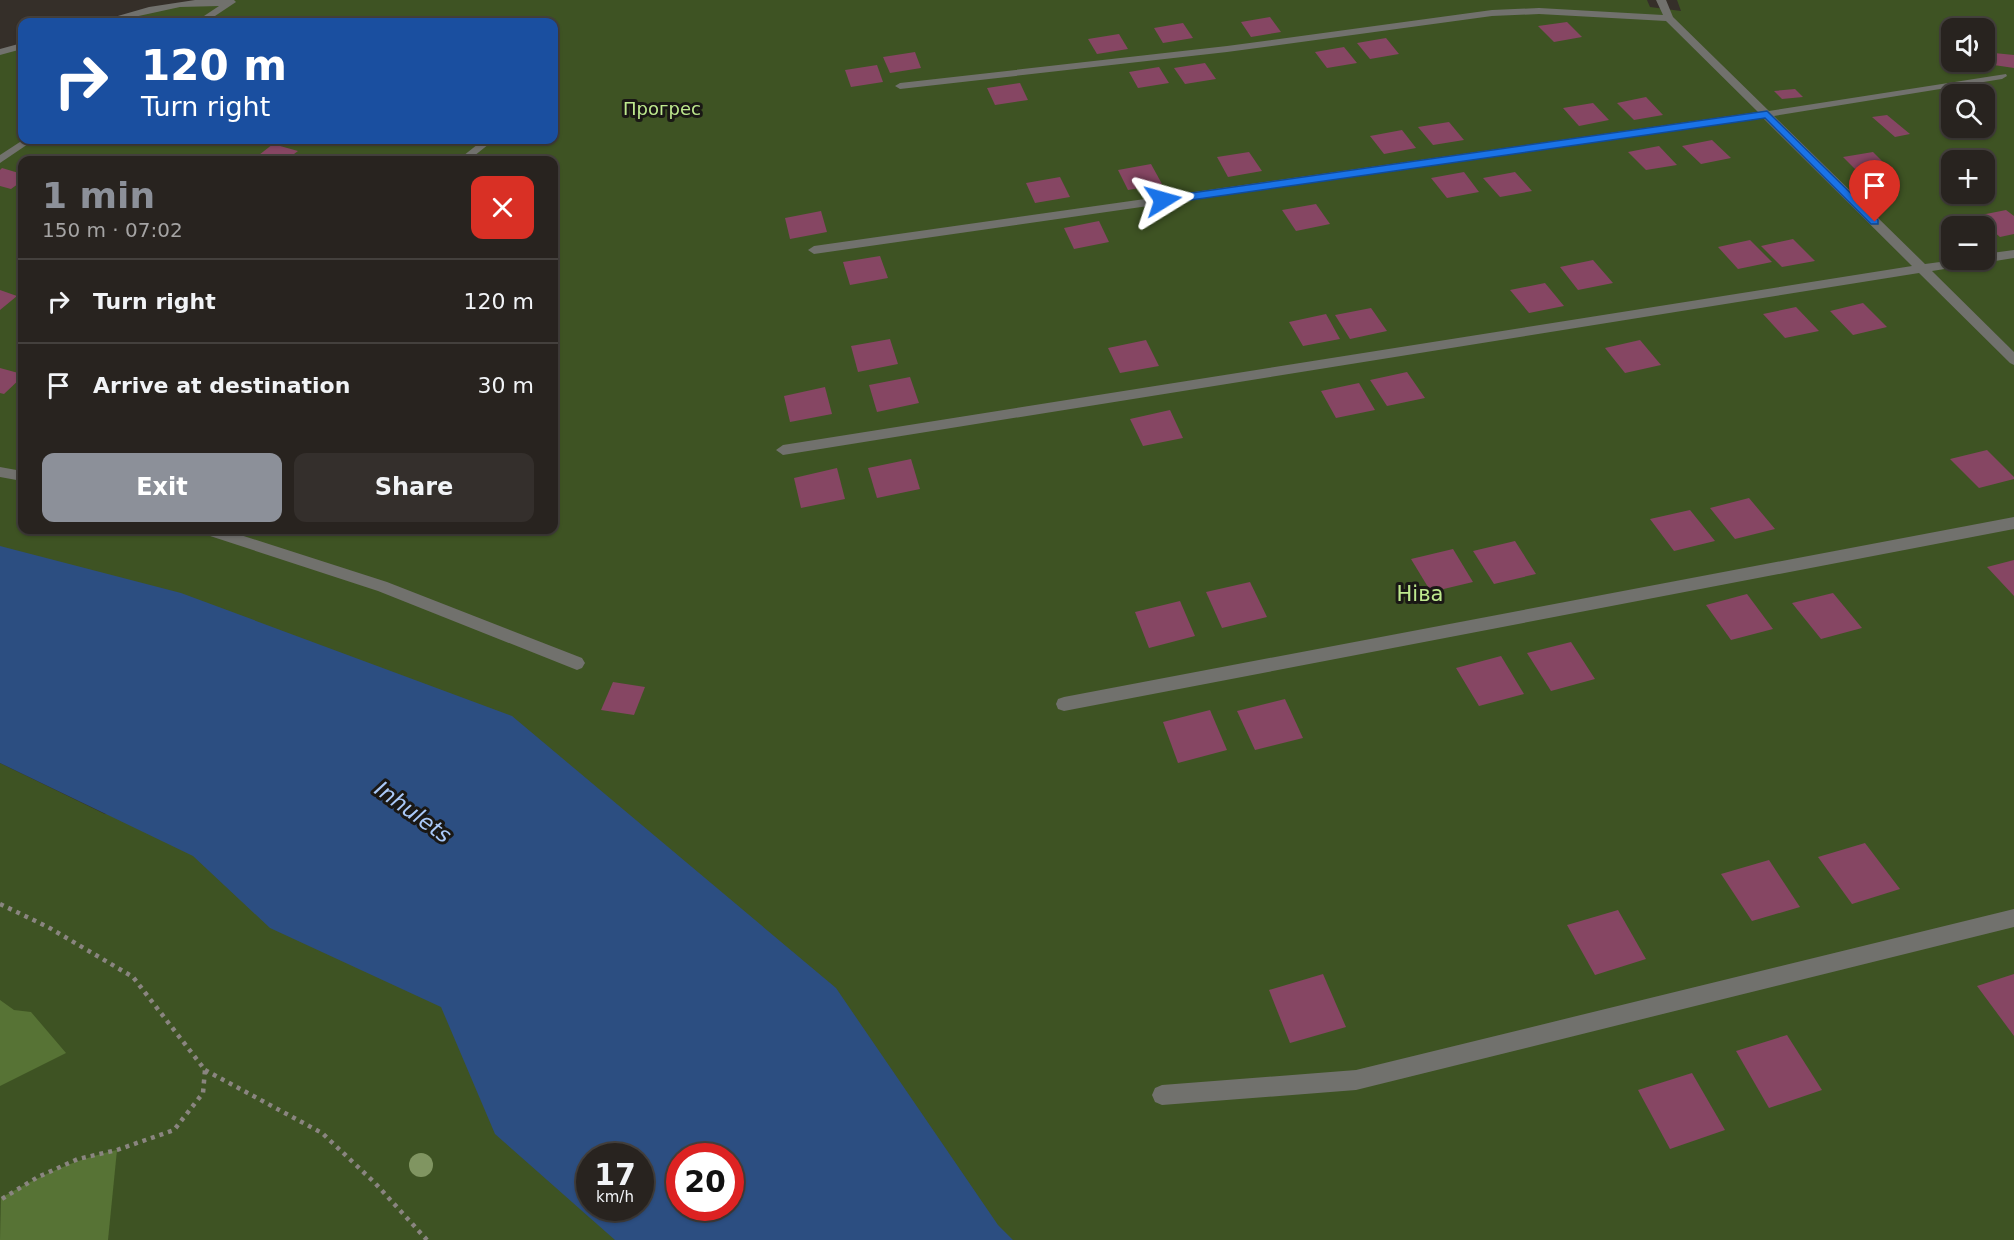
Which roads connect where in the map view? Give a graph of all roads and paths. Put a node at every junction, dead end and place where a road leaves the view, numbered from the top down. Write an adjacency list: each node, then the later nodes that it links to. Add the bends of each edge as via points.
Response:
1 (1661, 0): 5 (lane)
2 (231, 2): 3 (lane, via 158,6); 4 (lane)
3 (116, 18)
4 (206, 18)
5 (1669, 18): 9 (lane, via 1539,11 1492,13 1227,49); 10 (lane)
6 (18, 47): 7 (lane)
7 (0, 52)
8 (2002, 76): 10 (lane)
9 (900, 86)
10 (1767, 114): 15 (lane); 19 (lane)
11 (23, 144): 14 (lane)
12 (484, 144): 13 (lane)
13 (468, 156)
14 (0, 160)
15 (814, 250)
16 (2014, 254): 17 (lane)
17 (1995, 257)
18 (1941, 265): 19 (lane)
19 (1921, 268): 20 (lane); 21 (lane)
20 (2014, 360)
21 (783, 450)
22 (0, 472): 23 (lane)
23 (18, 475)
24 (2014, 523): 27 (lane)
25 (221, 534): 26 (lane, via 382,586)
26 (578, 663)
27 (1064, 704)
28 (0, 904): 30 (path, via 133,977)
29 (2014, 918): 31 (lane, via 1356,1080)
30 (205, 1070): 32 (path, via 203,1093 174,1130 78,1159); 33 (path, via 322,1133)
31 (1162, 1095)
32 (0, 1200)
33 (427, 1240)

